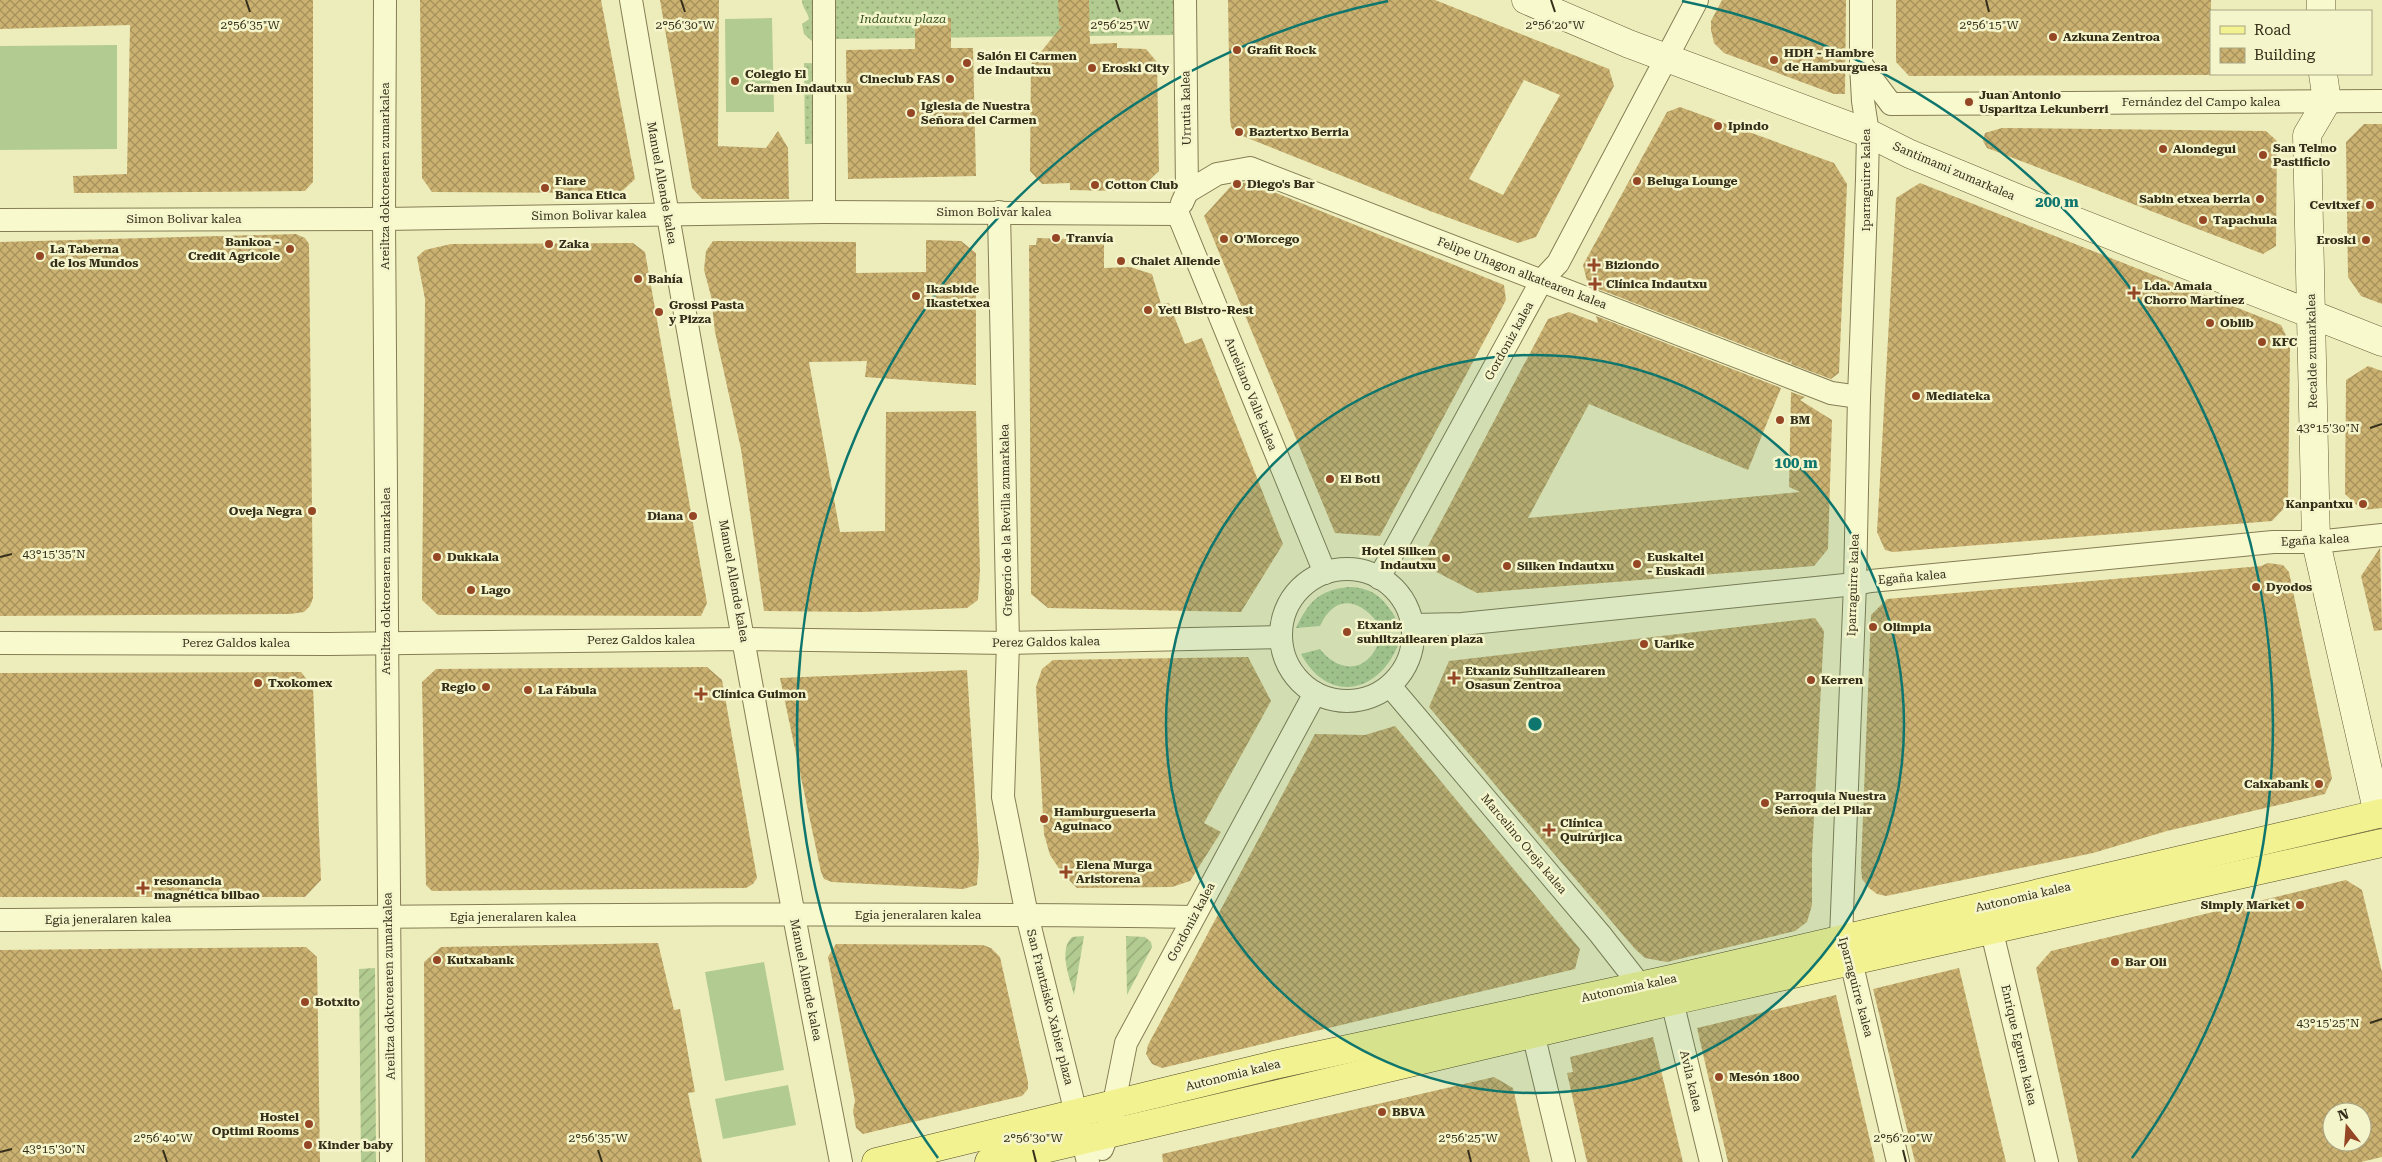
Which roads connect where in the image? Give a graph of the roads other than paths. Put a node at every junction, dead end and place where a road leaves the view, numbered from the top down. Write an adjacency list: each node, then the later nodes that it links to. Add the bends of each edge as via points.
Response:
1 (385, 0): 19 (street, Areiltza doktorearen zumarkalea)
2 (631, 0): 17 (street, Manuel Allende kalea)
3 (824, 0): 15 (street)
4 (1185, 0): 14 (street, Urrutia kalea)
5 (1526, 0): 8 (street, Santimami zumarkalea)
6 (1697, 0): 8 (street, Gordoniz kalea)
7 (1861, 0): 9 (street, Iparraguirre kalea)
8 (1666, 58): 13 (street, Santimami zumarkalea); 21 (street, Gordoniz kalea, via 1558,263)
9 (1861, 64): 11 (street, Fernández del Campo kalea, via 1891,104); 13 (street, Iparraguirre kalea)
10 (2323, 75): 11 (street)
11 (2327, 101): 12 (street, Fernández del Campo kalea); 22 (street, Recalde zumarkalea, via 2307,135)
12 (2382, 101)
13 (1868, 133): 22 (street, Santimami zumarkalea, via 2019,199); 24 (street, Iparraguirre kalea)
14 (1187, 192): 18 (street, Urrutia kalea); 21 (street, Felipe Uhagon alkatearen kalea, via 1216,174 1250,168)
15 (824, 212): 16 (street, Simon Bolivar kalea); 17 (street, Simon Bolivar kalea)
16 (1000, 212): 18 (street, Simon Bolivar kalea); 35 (street, Gregorio de la Revilla zumarkalea)
17 (667, 214): 19 (street, Simon Bolivar kalea); 32 (street, Manuel Allende kalea)
18 (1178, 214): 27 (street, Aureliano Valle kalea)
19 (384, 219): 20 (street, Simon Bolivar kalea); 34 (street, Areiltza doktorearen zumarkalea)
20 (0, 220)
21 (1542, 280): 24 (street, Felipe Uhagon alkatearen kalea, via 1831,393); 28 (street, Gordoniz kalea)
22 (2311, 314): 23 (street, Santimami zumarkalea); 26 (street, Recalde zumarkalea)
23 (2382, 342)
24 (1859, 397): 29 (street, Iparraguirre kalea)
25 (2382, 535): 26 (street, Egaña kalea)
26 (2316, 542): 29 (street, Egaña kalea, via 2273,542); 38 (street, Recalde zumarkalea)
27 (1325, 573): 28 (street, via 1362,571); 31 (street, via 1307,583 1293,598 1284,617)
28 (1379, 578): 30 (street, via 1395,589)
29 (1855, 584): 30 (street, Egaña kalea, via 1462,624); 46 (street, Iparraguirre kalea)
30 (1413, 625): 36 (street, via 1411,652)
31 (1281, 637): 35 (street, Perez Galdos kalea); 37 (street, via 1282,648 1294,675)
32 (744, 639): 34 (street, Perez Galdos kalea); 35 (street, Perez Galdos kalea); 44 (street, Manuel Allende kalea)
33 (0, 643): 34 (street, Perez Galdos kalea)
34 (387, 643): 41 (street, Areiltza doktorearen zumarkalea)
35 (1008, 643): 40 (street, Gregorio de la Revilla zumarkalea, via 1003,797)
36 (1390, 686): 37 (street, via 1372,696 1353,701 1333,700); 47 (street, Marcelino Oreja kalea)
37 (1315, 693): 42 (street, Gordoniz kalea)
38 (2381, 821): 46 (main road, Autonomia kalea)
39 (2382, 843): 45 (main road, Autonomia kalea)
40 (1026, 915): 42 (street, San Frantzisko Xabier plaza); 44 (street, Egia jeneralaren kalea); 50 (street, San Frantzisko Xabier plaza)
41 (388, 917): 43 (street, Egia jeneralaren kalea); 44 (street, Egia jeneralaren kalea); 51 (street, Areiltza doktorearen zumarkalea)
42 (1193, 917): 49 (street, Gordoniz kalea, via 1126,1043)
43 (0, 920)
44 (795, 924): 52 (street, Manuel Allende kalea)
45 (1991, 928): 46 (main road, Autonomia kalea); 59 (street, Enrique Eguren kalea)
46 (1846, 949): 47 (main road, Autonomia kalea); 58 (street, Iparraguirre kalea)
47 (1656, 997): 48 (main road, Autonomia kalea); 49 (main road, Autonomia kalea, via 1274,1065); 57 (street, Avila kalea)
48 (1533, 1033): 50 (main road, Autonomia kalea); 56 (street)
49 (1113, 1104): 50 (main road, Autonomia kalea)
50 (1089, 1137): 53 (main road, Autonomia kalea); 54 (main road, Autonomia kalea); 55 (street)
51 (391, 1162)
52 (841, 1162)
53 (876, 1162)
54 (990, 1162)
55 (1097, 1162)
56 (1564, 1162)
57 (1710, 1162)
58 (1898, 1162)
59 (2048, 1162)

